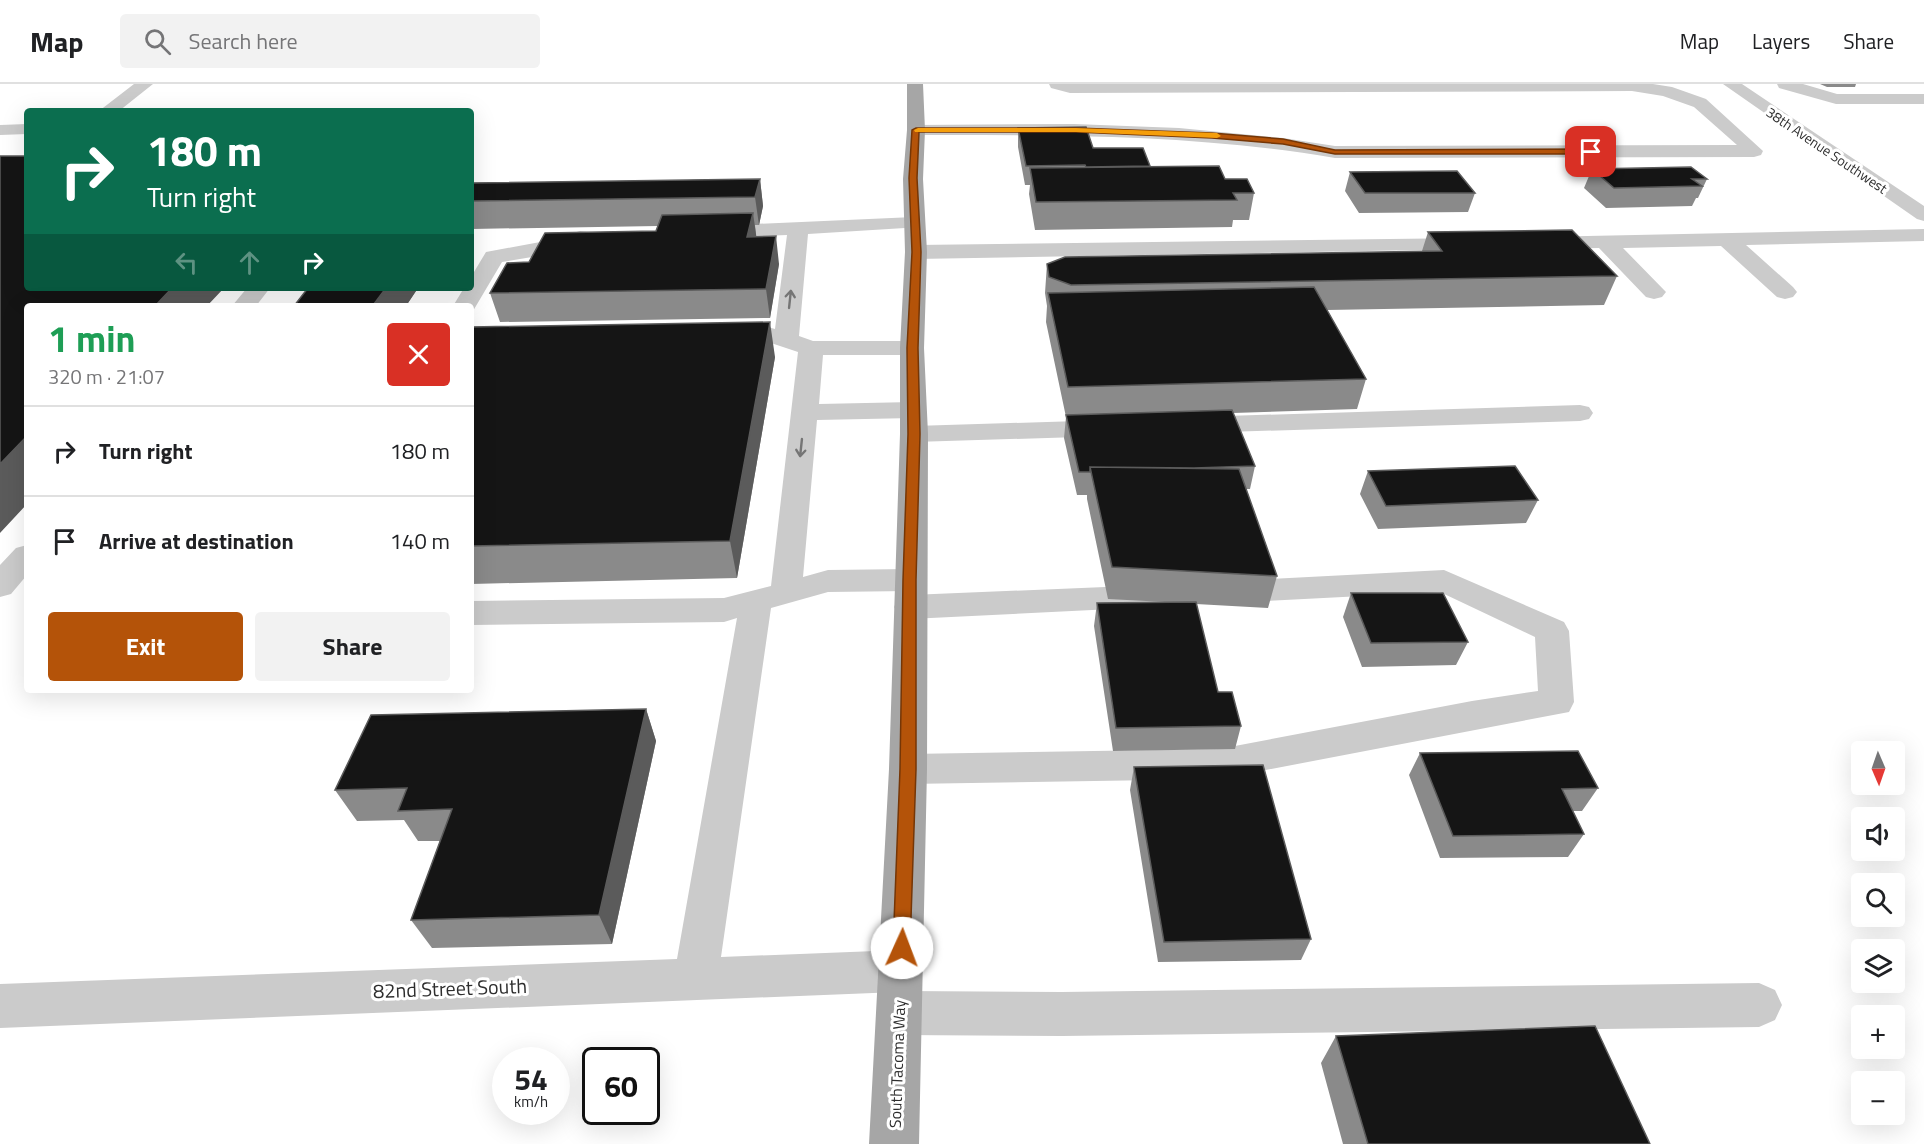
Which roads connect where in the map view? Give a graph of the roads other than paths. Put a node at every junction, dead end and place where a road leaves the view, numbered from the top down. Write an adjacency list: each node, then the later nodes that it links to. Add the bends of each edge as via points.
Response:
1 (145, 84): 7 (street)
2 (915, 84): 10 (main road, South Tacoma Way)
3 (1057, 84): 10 (street, via 1070,88 1632,86 1666,91 1700,103 1754,151 1335,152 1212,135)
4 (1731, 84): 11 (street, 38th Avenue Southwest)
5 (1785, 84): 6 (street, via 1836,99)
6 (1924, 99)
7 (112, 108)
8 (24, 129): 9 (street)
9 (0, 130)
10 (916, 130): 16 (main road, South Tacoma Way)
11 (1924, 215)
12 (798, 228): 13 (street); 16 (street); 27 (street, one-way to 12)
13 (695, 232)
14 (1924, 235): 17 (street)
15 (604, 236): 22 (street, via 581,236 556,246 494,257)
16 (915, 237): 19 (street); 28 (main road, South Tacoma Way)
17 (1726, 239): 18 (street); 24 (street)
18 (1605, 242): 20 (street); 23 (street)
19 (1490, 244)
20 (1514, 244)
21 (256, 291): 25 (street)
22 (474, 291)
23 (1654, 292)
24 (1785, 292)
25 (246, 303)
26 (704, 334): 27 (street)
27 (787, 341): 28 (street); 29 (street)
28 (912, 348): 31 (main road, South Tacoma Way)
29 (804, 412): 31 (street); 37 (street, one-way to 37)
30 (1580, 412): 32 (street)
31 (913, 422): 33 (street); 36 (main road, South Tacoma Way)
32 (1176, 426)
33 (1140, 427)
34 (24, 558): 35 (street)
35 (0, 586)
36 (909, 593): 37 (street, via 828,581); 39 (main road, South Tacoma Way); 39 (street, via 1195,594 1444,581 1552,631 1556,702 1219,764)
37 (771, 597): 38 (street, via 724,610); 40 (street)
38 (474, 614)
39 (908, 769): 41 (main road, South Tacoma Way)
40 (696, 978): 41 (street, 82nd Street South); 43 (street, 82nd Street South)
41 (900, 992): 42 (street, 82nd Street South, via 1062,1014); 44 (main road, South Tacoma Way)
42 (1759, 1005)
43 (0, 1006)
44 (894, 1144)

